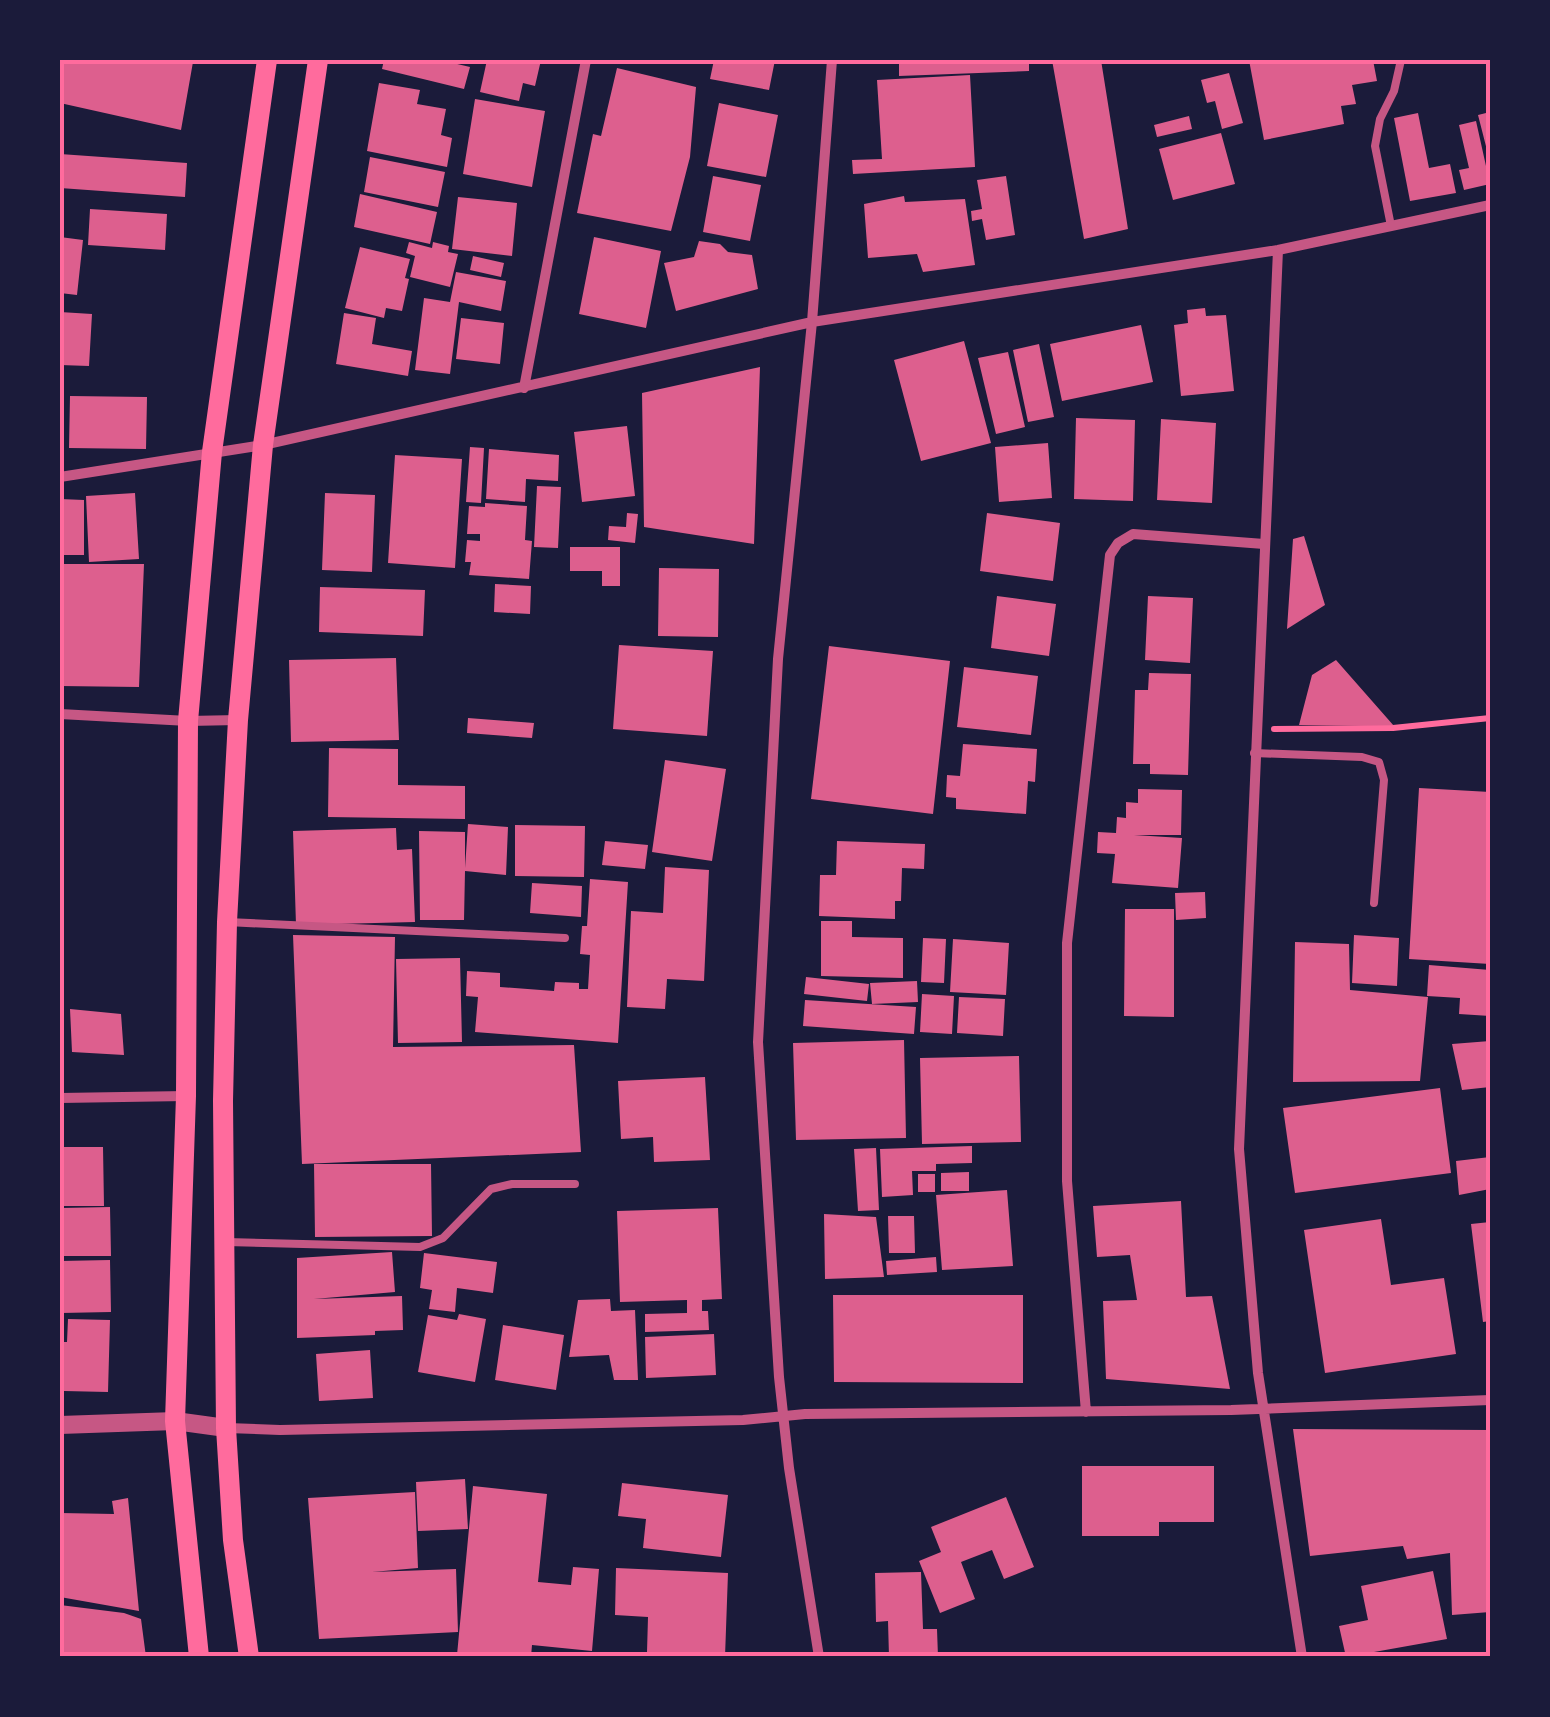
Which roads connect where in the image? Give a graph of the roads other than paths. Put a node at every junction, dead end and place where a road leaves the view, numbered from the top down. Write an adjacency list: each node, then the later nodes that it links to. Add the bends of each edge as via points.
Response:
1 (267, 60): 12 (main road)
2 (318, 60): 11 (main road)
3 (586, 60): 10 (street)
4 (832, 60): 9 (street)
5 (1401, 60): 7 (lane, via 1375,146)
6 (1490, 205): 7 (street)
7 (1392, 226): 8 (street)
8 (1278, 250): 9 (street); 14 (street)
9 (812, 322): 10 (street); 29 (street, via 778,660 758,1042)
10 (524, 388): 11 (street)
11 (263, 444): 12 (street); 16 (main road)
12 (212, 452): 13 (street); 17 (main road)
13 (60, 477)
14 (1264, 544): 18 (street); 28 (street, via 1132,534 1110,555 1068,943 1067,1181)
15 (60, 714): 17 (street)
16 (238, 720): 17 (street); 20 (main road)
17 (188, 721): 22 (main road)
18 (1254, 753): 19 (lane, via 1379,762 1384,780); 27 (street, via 1239,1150)
19 (1374, 904)
20 (227, 922): 21 (lane); 25 (main road)
21 (566, 938)
22 (186, 1096): 23 (street); 30 (main road)
23 (60, 1098)
24 (574, 1184): 25 (lane, via 491,1190 444,1238 420,1247)
25 (226, 1242): 32 (main road)
26 (1490, 1400): 27 (street)
27 (1263, 1409): 28 (street); 36 (street)
28 (1086, 1412): 29 (street)
29 (783, 1416): 32 (street); 35 (street)
30 (175, 1421): 31 (street); 32 (street); 33 (main road)
31 (60, 1425)
32 (226, 1428): 34 (main road)
33 (200, 1657)
34 (249, 1657)
35 (819, 1657)
36 (1302, 1657)

